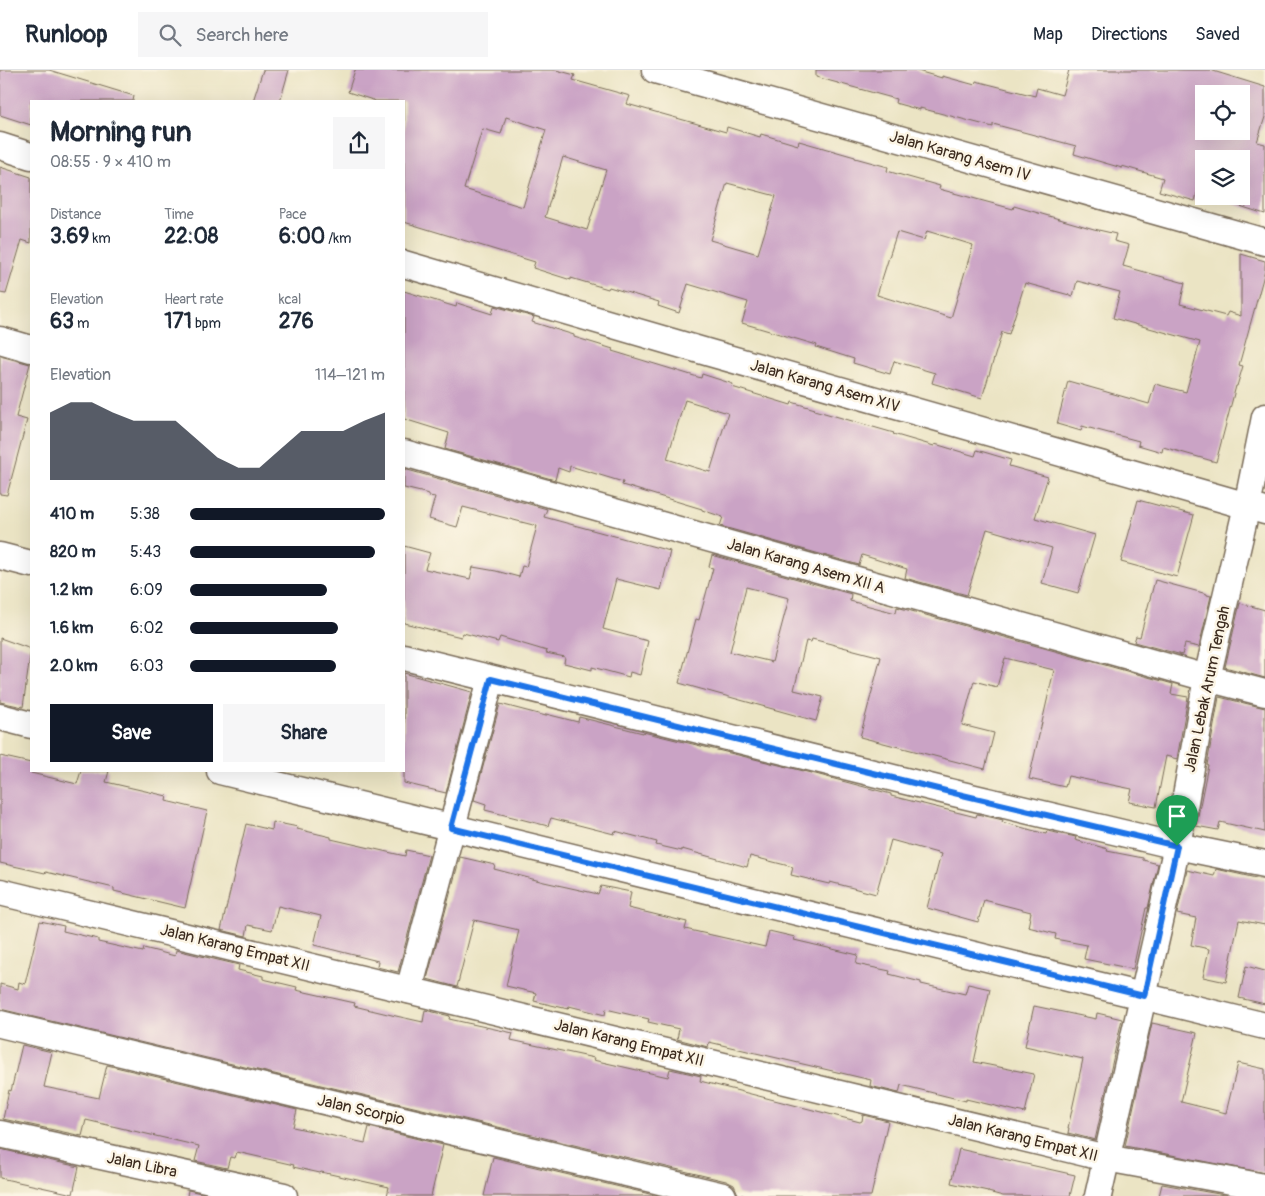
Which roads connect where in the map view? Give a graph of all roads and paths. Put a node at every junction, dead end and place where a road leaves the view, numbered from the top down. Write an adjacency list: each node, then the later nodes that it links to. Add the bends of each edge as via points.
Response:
1 (655, 70): 4 (street, Jalan Karang Asem IV)
2 (0, 146): 3 (street)
3 (30, 156)
4 (1265, 242)
5 (405, 264): 10 (street, Jalan Karang Asem XIV)
6 (0, 340): 7 (street)
7 (30, 349)
8 (1265, 417): 10 (street, Jalan Lebak Arum Tengah)
9 (405, 453): 14 (street, Jalan Karang Asem XII A)
10 (1256, 508): 14 (street, Jalan Lebak Arum Tengah)
11 (0, 556): 12 (street)
12 (30, 564)
13 (405, 657): 15 (street)
14 (1207, 678): 16 (street, Jalan Karang Asem XII A); 21 (street, Jalan Lebak Arum Tengah)
15 (491, 679): 20 (street); 21 (street)
16 (1265, 693)
17 (0, 718): 18 (street)
18 (30, 725)
19 (224, 772): 20 (street)
20 (451, 828): 24 (street); 25 (street)
21 (1177, 846): 22 (street); 25 (street, Jalan Lebak Arum Tengah)
22 (1265, 864)
23 (0, 892): 24 (street, Jalan Karang Empat XII)
24 (409, 990): 29 (street, Jalan Karang Empat XII)
25 (1144, 996): 27 (street); 29 (street, Jalan Lebak Arum Tengah)
26 (0, 1024): 32 (street, Jalan Scorpio)
27 (1265, 1026)
28 (0, 1134): 31 (street, Jalan Libra)
29 (1106, 1158): 30 (street, Jalan Karang Empat XII); 33 (street, Jalan Lebak Arum Tengah)
30 (1259, 1186)
31 (284, 1196)
32 (723, 1196)
33 (1098, 1196)

